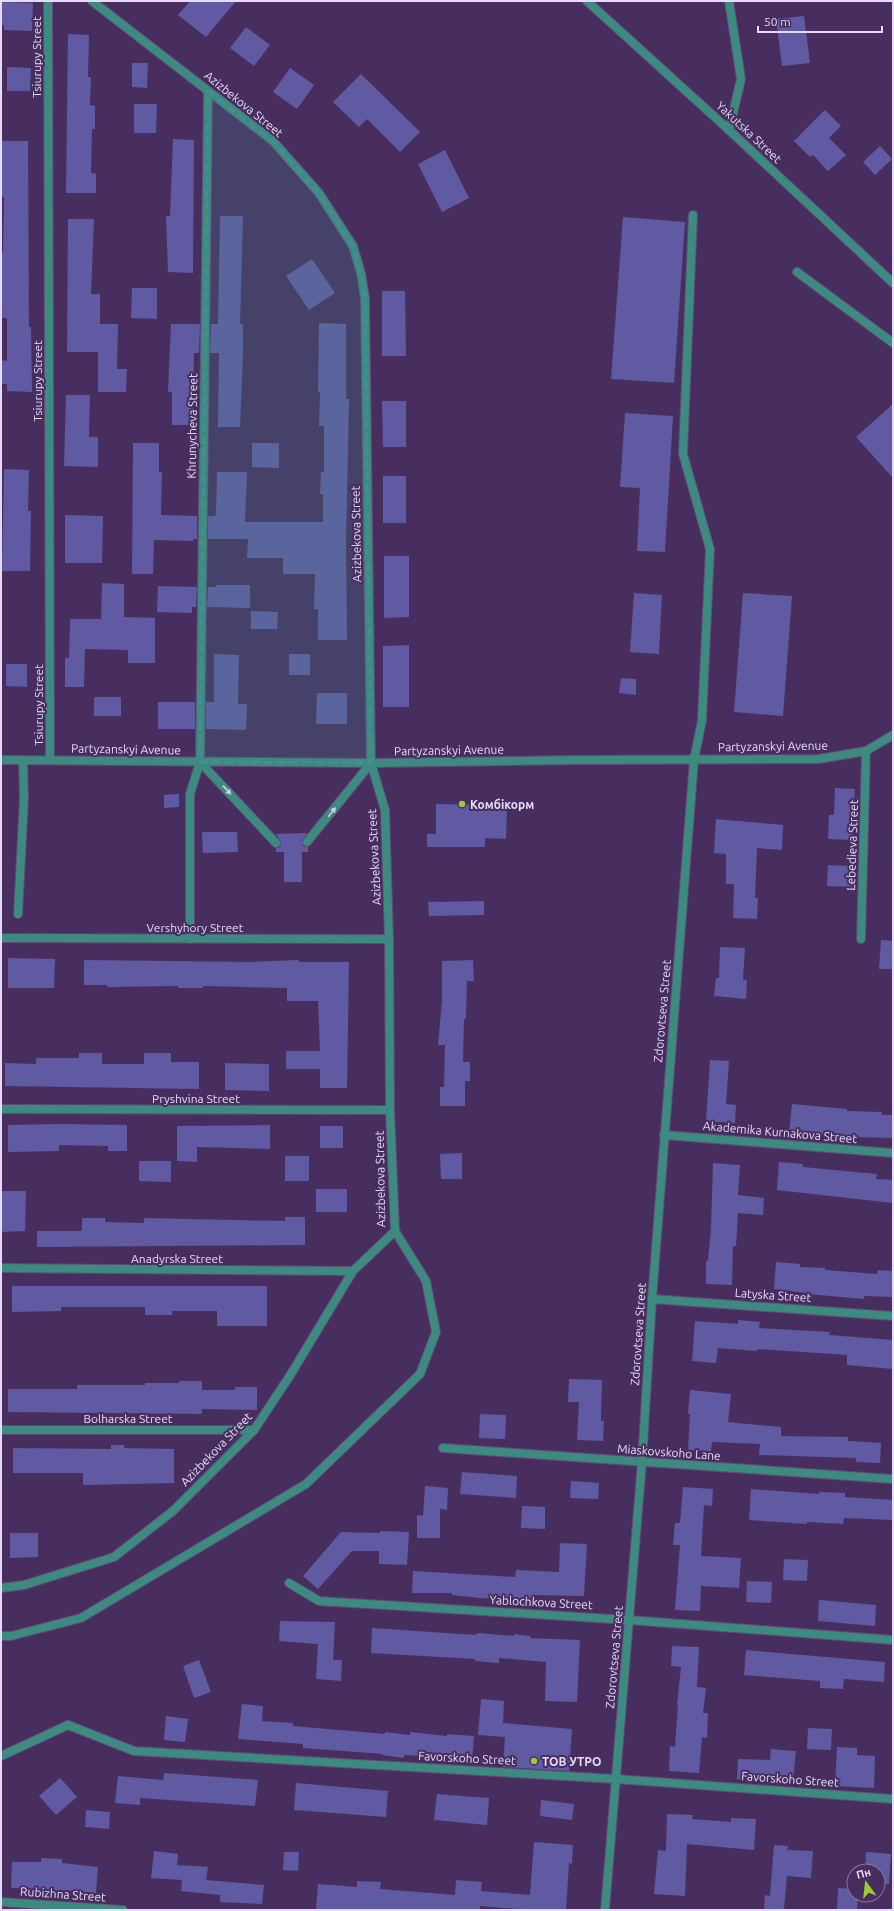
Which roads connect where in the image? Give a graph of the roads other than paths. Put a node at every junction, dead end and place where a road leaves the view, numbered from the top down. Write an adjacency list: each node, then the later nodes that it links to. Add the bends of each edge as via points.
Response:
1 (48, 1): 15 (street, Tsiurupy Street)
2 (92, 1): 5 (street, Azizbekova Street)
3 (587, 1): 6 (street, Yakutska Street)
4 (729, 1): 6 (street, via 741,80)
5 (208, 91): 17 (street, Khrunycheva Street); 18 (street, Azizbekova Street, via 273,141 319,193 353,246 361,273 365,298)
6 (729, 130): 9 (street, Yakutska Street)
7 (692, 215): 16 (street, Zdorovtseva Street, via 683,454 710,549 702,720)
8 (797, 272): 10 (street)
9 (893, 283)
10 (893, 343)
11 (893, 735): 12 (street, Partyzanskyi Avenue)
12 (866, 751): 16 (street, Partyzanskyi Avenue, via 819,759); 25 (street, Lebedieva Street)
13 (1, 760): 14 (street, Partyzanskyi Avenue)
14 (23, 760): 15 (street, Partyzanskyi Avenue); 21 (street, via 24,799)
15 (50, 760): 17 (street, Partyzanskyi Avenue)
16 (694, 760): 18 (street, Partyzanskyi Avenue); 28 (street, Zdorovtseva Street)
17 (200, 762): 18 (street, Partyzanskyi Avenue); 20 (street, one-way to 20); 23 (street, Khrunycheva Street, via 190,794)
18 (371, 763): 19 (street, one-way to 18); 24 (street, Azizbekova Street, via 386,810)
19 (308, 842)
20 (276, 843)
21 (18, 914)
22 (1, 938): 23 (street, Vershyhory Street)
23 (190, 939): 24 (street, Vershyhory Street)
24 (389, 939): 27 (street, Azizbekova Street)
25 (861, 939)
26 (1, 1109): 27 (street, Pryshvina Street)
27 (390, 1110): 30 (street, Azizbekova Street)
28 (664, 1135): 29 (street, Akademika Kurnakova Street); 33 (street, Zdorovtseva Street)
29 (893, 1153)
30 (394, 1231): 32 (street, Azizbekova Street); 43 (street, via 426,1281 436,1332 420,1374 306,1484 80,1618 11,1636)
31 (1, 1268): 32 (street, Anadyrska Street)
32 (353, 1271): 36 (street, Azizbekova Street)
33 (652, 1299): 34 (street, Latyska Street); 38 (street, Zdorovtseva Street)
34 (893, 1316)
35 (1, 1430): 36 (street, Bolharska Street)
36 (254, 1430): 41 (street, Azizbekova Street, via 173,1511 114,1557 24,1585)
37 (443, 1448): 38 (street, Miaskovskoho Lane)
38 (642, 1462): 39 (street, Miaskovskoho Lane); 42 (street, Zdorovtseva Street)
39 (893, 1479)
40 (289, 1583): 42 (street, Yablochkova Street, via 319,1601)
41 (1, 1588)
42 (629, 1620): 44 (street, Yablochkova Street); 46 (street, Zdorovtseva Street)
43 (1, 1636)
44 (893, 1640)
45 (1, 1756): 46 (street, Favorskoho Street, via 68,1725 134,1751)
46 (616, 1779): 47 (street, Favorskoho Street); 50 (street, Zdorovtseva Street)
47 (893, 1799)
48 (1, 1902): 49 (street, Rubizhna Street)
49 (123, 1910)
50 (605, 1910)

